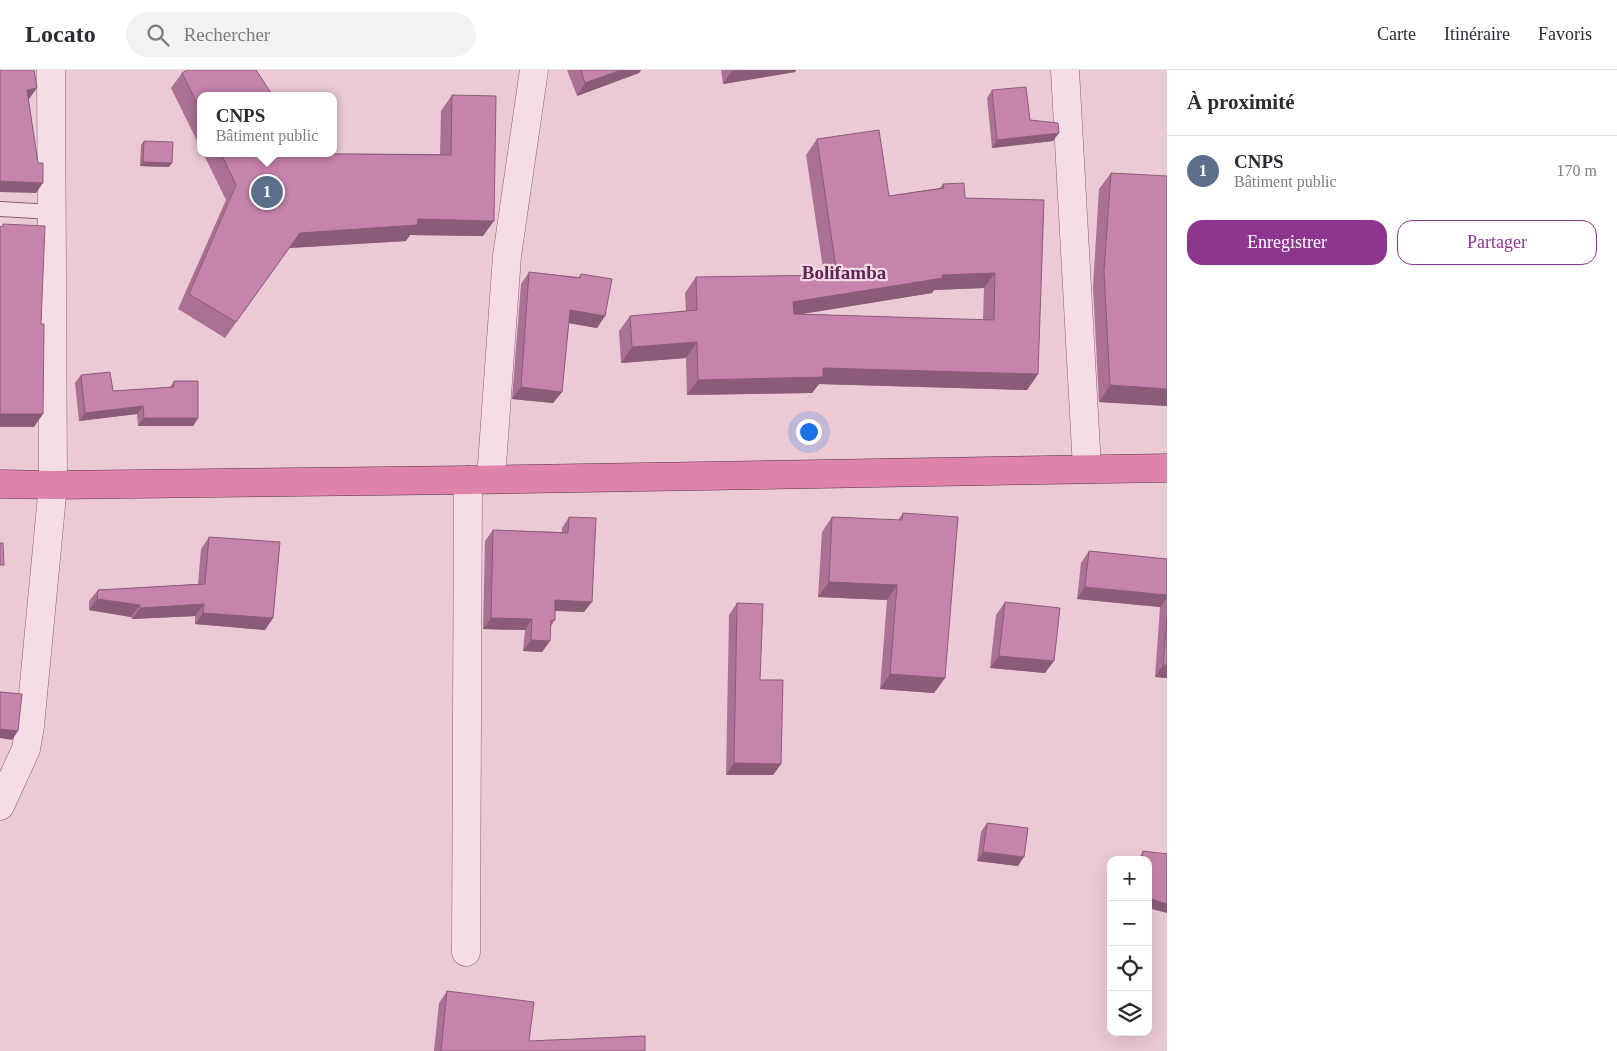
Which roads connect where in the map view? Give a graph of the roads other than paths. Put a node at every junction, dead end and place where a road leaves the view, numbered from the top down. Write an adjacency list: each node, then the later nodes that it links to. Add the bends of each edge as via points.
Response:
1 (51, 70): 5 (street)
2 (534, 70): 8 (street)
3 (1065, 70): 6 (street)
4 (0, 209): 5 (lane)
5 (52, 212): 10 (street)
6 (1087, 468): 7 (highway); 8 (highway)
7 (1167, 468)
8 (480, 480): 10 (highway); 12 (street)
9 (0, 484): 10 (highway)
10 (53, 485): 11 (street, via 30,726 26,749)
11 (0, 806)
12 (466, 952)

